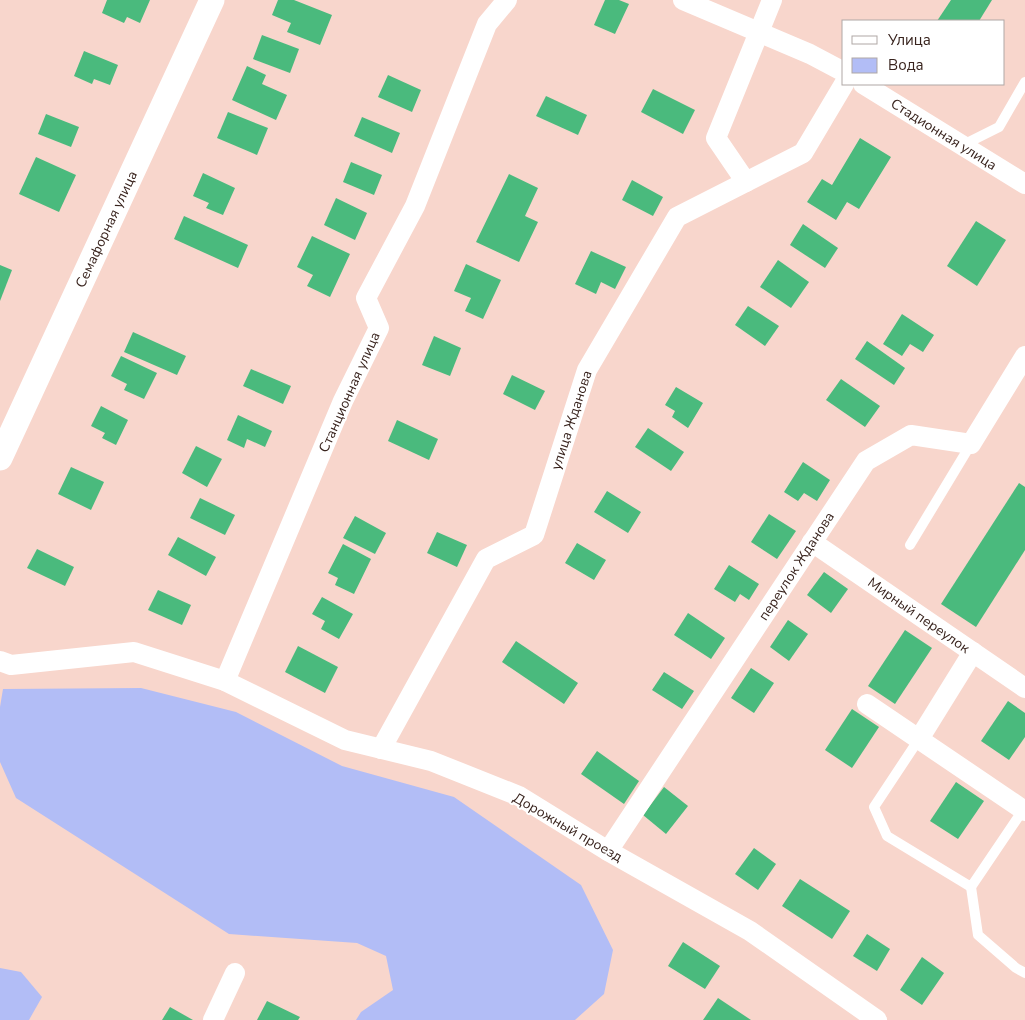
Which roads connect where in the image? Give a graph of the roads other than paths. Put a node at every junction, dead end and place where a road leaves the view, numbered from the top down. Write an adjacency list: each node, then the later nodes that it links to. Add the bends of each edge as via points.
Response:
1 (212, 0): 15 (street, Семафорная улица)
2 (507, 0): 20 (street, Станционная улица, via 487,24 415,206 366,298 379,328 343,401)
3 (683, 0): 5 (street)
4 (772, 0): 5 (street)
5 (759, 33): 6 (street); 11 (street, via 716,138)
6 (842, 71)
7 (1025, 82): 10 (lane, via 1000,127)
8 (843, 85): 11 (street, улица Жданова, via 804,153)
9 (866, 85): 10 (street, Стадионная улица)
10 (963, 145): 12 (street, Стадионная улица)
11 (746, 182): 24 (street, улица Жданова, via 677,218 587,370 534,535 486,559)
12 (1025, 184)
13 (1025, 356): 14 (street)
14 (971, 444): 16 (street, переулок Жданова, via 911,435 866,461); 17 (lane)
15 (0, 458)
16 (812, 542): 18 (street, Мирный переулок); 26 (street, переулок Жданова)
17 (910, 545)
18 (973, 652): 21 (street, Мирный переулок); 23 (street)
19 (0, 661): 20 (street, Дорожный проезд, via 11,665 134,652)
20 (225, 681): 24 (street, Дорожный проезд, via 345,740)
21 (1025, 688)
22 (867, 704): 23 (street)
23 (919, 739): 25 (street); 27 (lane, via 874,807 887,836)
24 (381, 749): 26 (street, Дорожный проезд, via 431,761 519,796)
25 (1024, 810): 27 (lane)
26 (608, 851): 31 (street, Дорожный проезд, via 750,931)
27 (971, 887): 28 (lane, via 978,935)
28 (1025, 972)
29 (235, 973): 30 (street)
30 (213, 1020)
31 (877, 1020)

